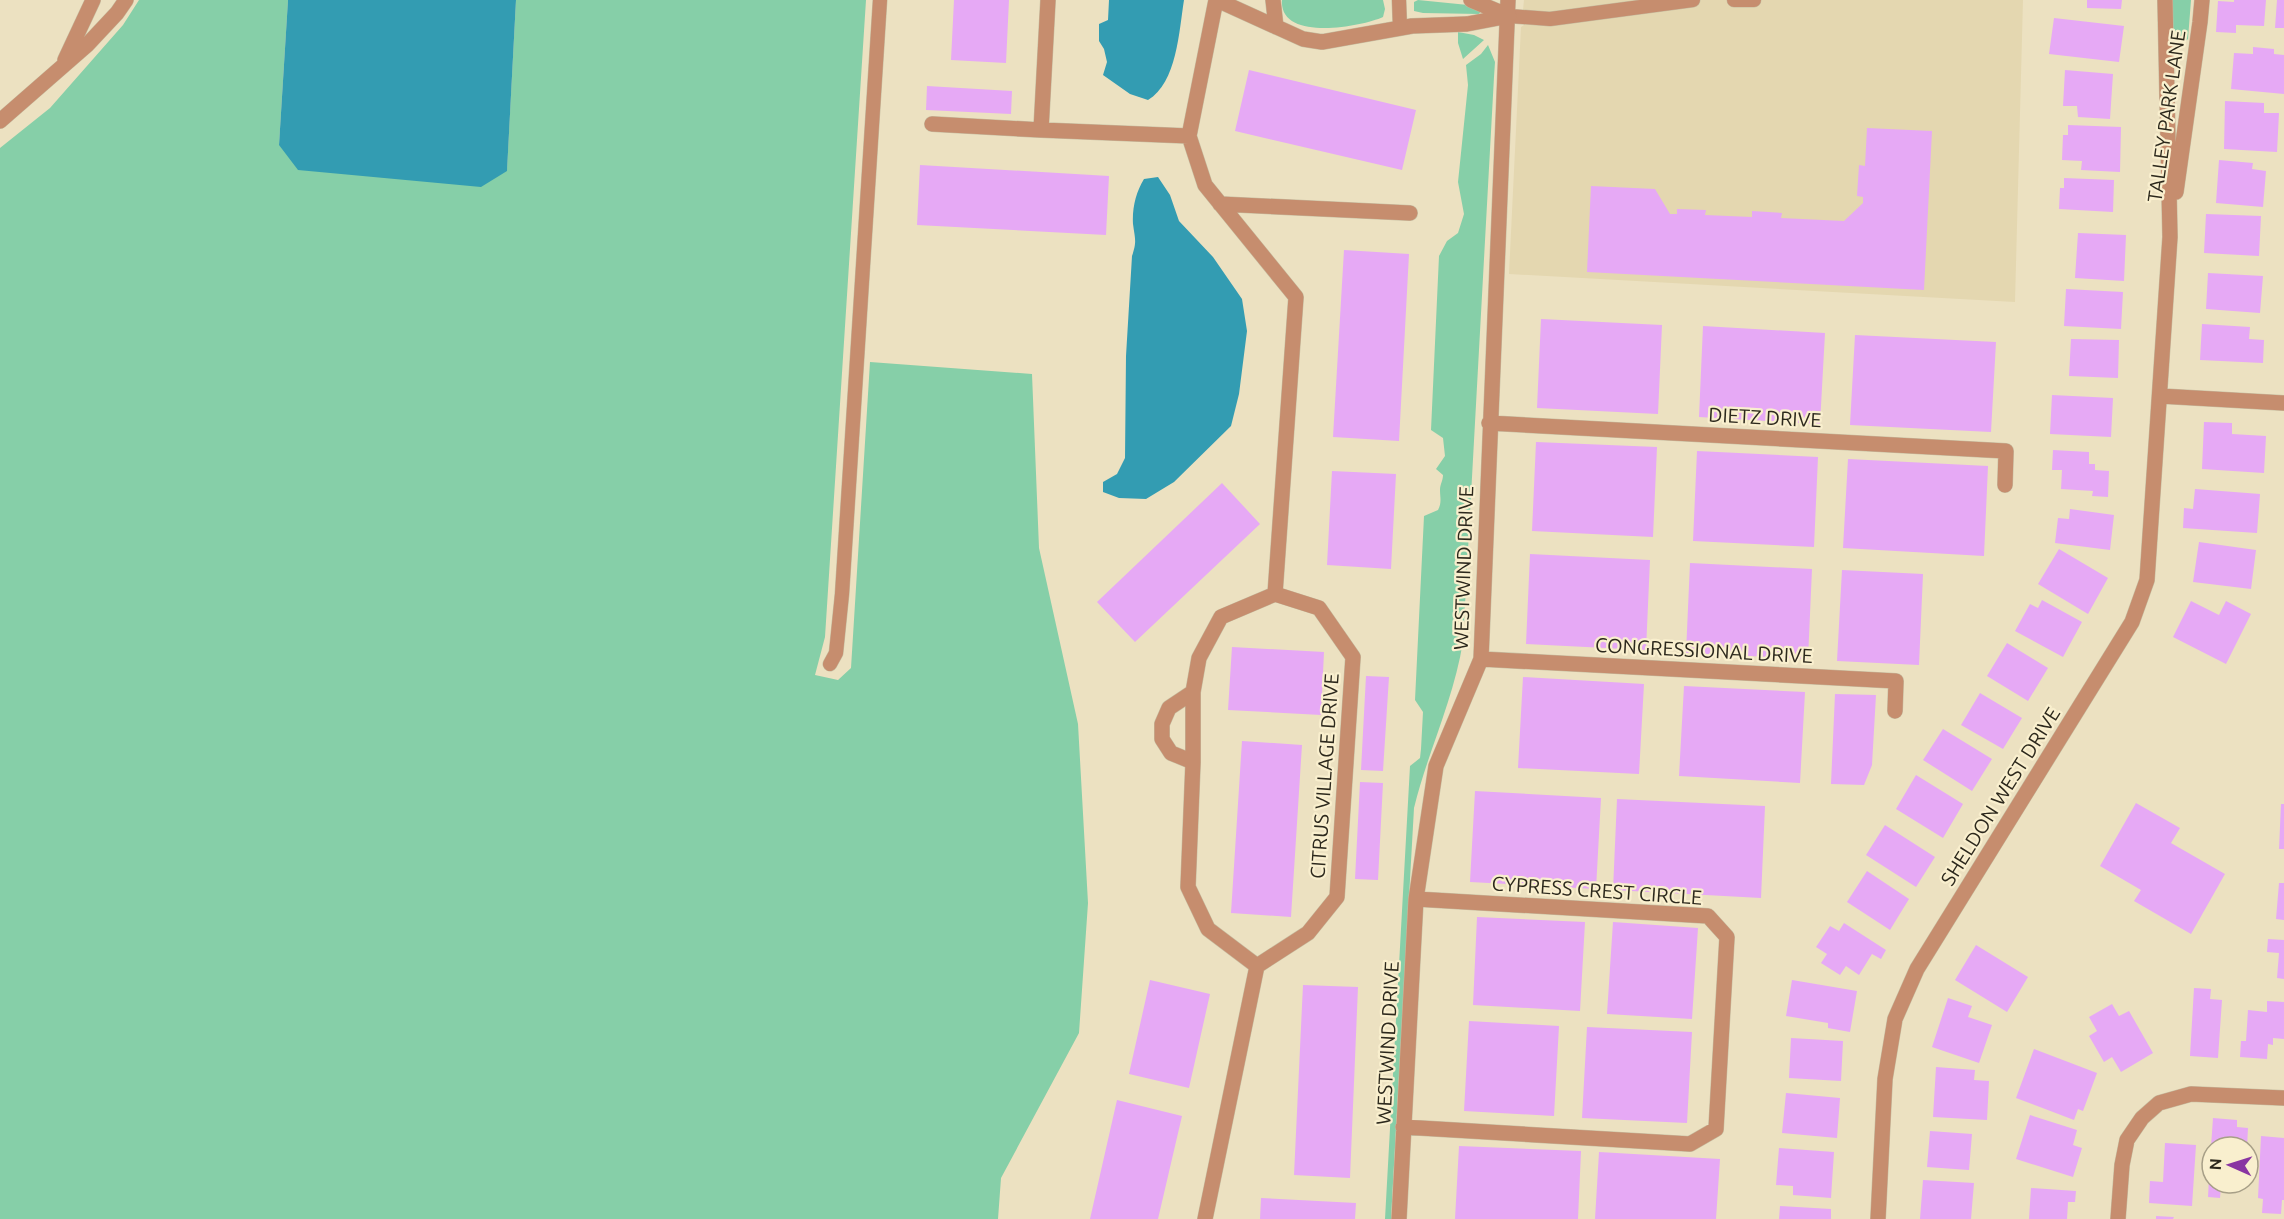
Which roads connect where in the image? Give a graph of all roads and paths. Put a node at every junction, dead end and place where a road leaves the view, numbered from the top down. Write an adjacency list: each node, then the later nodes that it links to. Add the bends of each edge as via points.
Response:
1 (93, 0): 18 (street)
2 (126, 0): 18 (street, via 87,45)
3 (880, 0): 32 (lane, via 842,594 836,653)
4 (1048, 0): 21 (street)
5 (1216, 0): 16 (street); 22 (street)
6 (1273, 0): 16 (street)
7 (1399, 0): 17 (lane)
8 (1471, 0): 15 (street)
9 (1510, 0): 15 (street, WESTWIND DRIVE)
10 (1692, 0): 15 (lane, via 1550,19)
11 (1734, 0): 12 (lane)
12 (1754, 0)
13 (2165, 0): 25 (street, TALLEY PARK LANE)
14 (2202, 0): 25 (street, TALLEY PARK LANE)
15 (1509, 16): 17 (street, via 1467,24); 28 (street, WESTWIND DRIVE)
16 (1276, 27): 17 (street, via 1303,39 1322,42)
17 (1400, 28)
18 (63, 65): 19 (street)
19 (0, 121)
20 (932, 124): 21 (street)
21 (1041, 130): 22 (street)
22 (1189, 136): 23 (street, via 1205,185)
23 (1220, 204): 24 (street); 30 (street, via 1296,297)
24 (1410, 213)
25 (2170, 237): 26 (street, TALLEY PARK LANE)
26 (2160, 396): 27 (street); 42 (street, SHELDON WEST DRIVE, via 2147,580 2132,622 1917,969 1895,1018 1885,1079)
27 (2284, 403)
28 (1489, 423): 29 (street, DIETZ DRIVE, via 2006,451); 31 (street, WESTWIND DRIVE)
29 (2005, 485)
30 (1275, 594): 33 (street, via 1221,617 1198,658); 37 (street, CITRUS VILLAGE DRIVE, via 1319,608 1353,657 1337,897 1308,933)
31 (1480, 659): 34 (street, CONGRESSIONAL DRIVE, via 1896,681); 36 (street, WESTWIND DRIVE, via 1436,766)
32 (830, 664)
33 (1193, 692): 35 (street); 35 (street, via 1169,708 1161,724 1162,739 1171,753)
34 (1895, 711)
35 (1193, 762): 37 (street, via 1188,887 1208,929)
36 (1416, 899): 39 (street, WESTWIND DRIVE); 39 (street, CYPRESS CREST CIRCLE, via 1708,916 1727,937 1716,1129 1690,1144)
37 (1257, 966): 40 (street)
38 (2284, 1098): 43 (street, via 2190,1094 2159,1103 2142,1118 2127,1140)
39 (1403, 1127): 41 (street, WESTWIND DRIVE)
40 (1205, 1219)
41 (1399, 1219)
42 (1878, 1219)
43 (2118, 1219)

